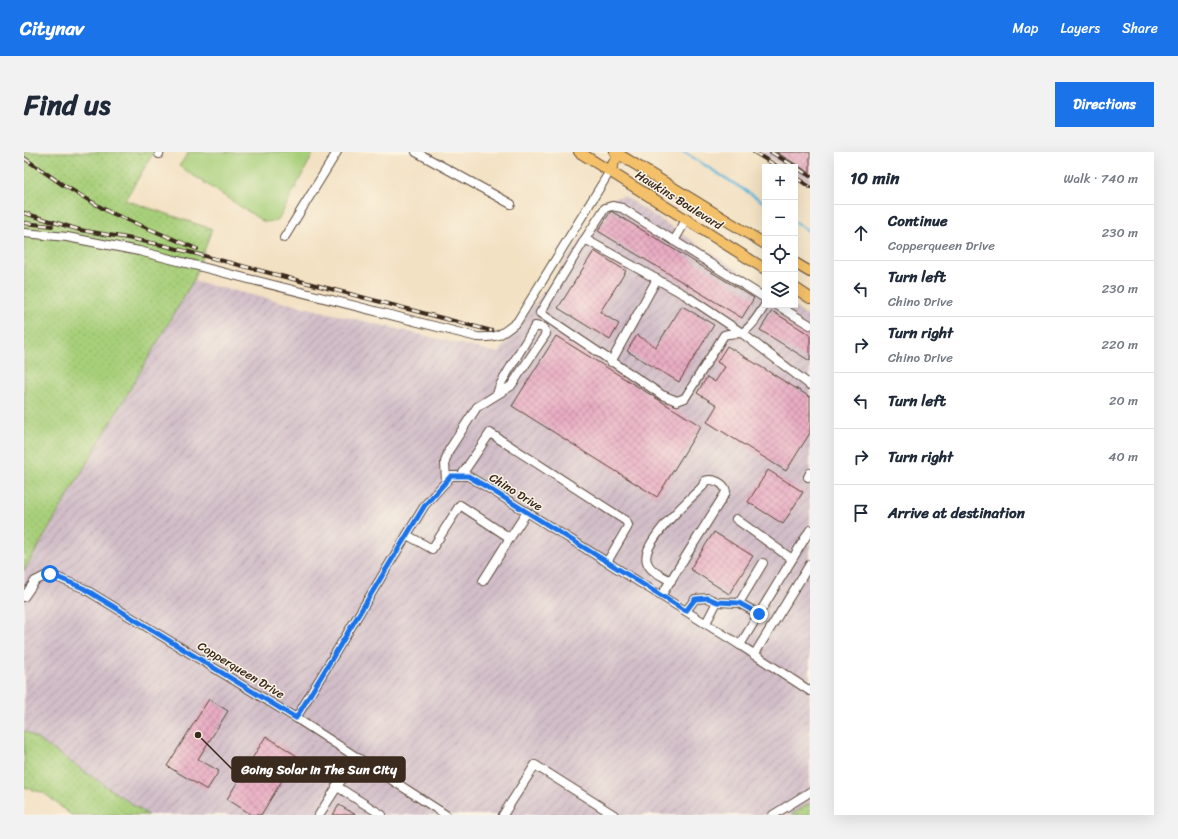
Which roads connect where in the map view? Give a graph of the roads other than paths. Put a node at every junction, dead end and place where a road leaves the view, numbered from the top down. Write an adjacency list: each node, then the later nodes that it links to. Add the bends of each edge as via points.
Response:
1 (337, 152): 9 (street)
2 (416, 152): 6 (street)
3 (579, 152): 5 (main road, Hawkins Boulevard)
4 (616, 153): 5 (main road); 12 (main road, Hawkins Boulevard)
5 (610, 172): 7 (main road, Hawkins Boulevard); 8 (street, via 517,322 501,335 489,338 470,336 139,251 67,237)
6 (511, 204)
7 (686, 220): 11 (street); 14 (main road, Hawkins Boulevard)
8 (24, 233)
9 (284, 238)
10 (585, 239): 11 (street, via 605,208 612,206 622,208); 16 (street); 24 (street, via 540,313)
11 (674, 240): 18 (street)
12 (762, 242)
13 (798, 265): 15 (main road)
14 (762, 268)
15 (810, 272)
16 (657, 280): 23 (street, via 685,295); 24 (street)
17 (798, 290): 19 (main road)
18 (762, 296)
19 (810, 298)
20 (763, 308): 23 (street, via 751,326)
21 (782, 308): 22 (street)
22 (810, 325)
23 (742, 333): 24 (street, via 724,335 684,398 677,400 662,395); 25 (street)
24 (611, 362)
25 (810, 385)
26 (497, 394): 26 (street, via 511,386 546,334 544,328 535,326); 28 (street, via 477,407 450,450 445,462)
27 (461, 476): 28 (street, via 451,476); 29 (street, Chino Drive, via 468,476); 35 (street, via 490,433 626,521 627,528)
28 (446, 482): 32 (street, via 425,505)
29 (527, 512): 33 (street); 35 (street, Chino Drive)
30 (736, 519): 34 (street)
31 (810, 530): 34 (street)
32 (407, 535): 33 (street, via 432,549 460,505); 50 (street)
33 (510, 538): 38 (street)
34 (792, 559): 45 (street)
35 (607, 562): 40 (street, Chino Drive)
36 (763, 563): 43 (street)
37 (810, 564): 48 (street)
38 (483, 581)
39 (670, 581): 39 (street, via 726,492 724,486 713,480 705,481 649,545 647,561 651,568); 40 (street)
40 (662, 596): 44 (street, Chino Drive)
41 (24, 597): 50 (street, Copperqueen Drive, via 35,581 50,574 83,588)
42 (717, 602): 43 (street); 44 (street, via 708,598 695,599); 46 (street)
43 (739, 603): 45 (street)
44 (686, 611): 46 (street, Chino Drive)
45 (759, 614): 47 (street)
46 (706, 623): 47 (street, Chino Drive)
47 (740, 645): 48 (street, Chino Drive)
48 (754, 655): 49 (street, Chino Drive)
49 (810, 691)
50 (296, 718): 51 (street, Copperqueen Drive)
51 (356, 757): 52 (street); 56 (street, Copperqueen Drive)
52 (336, 786): 54 (street); 55 (street)
53 (810, 792): 59 (street)
54 (319, 815)
55 (382, 815)
56 (446, 815)
57 (503, 815): 58 (street, via 535,766)
58 (614, 815)
59 (773, 815)

